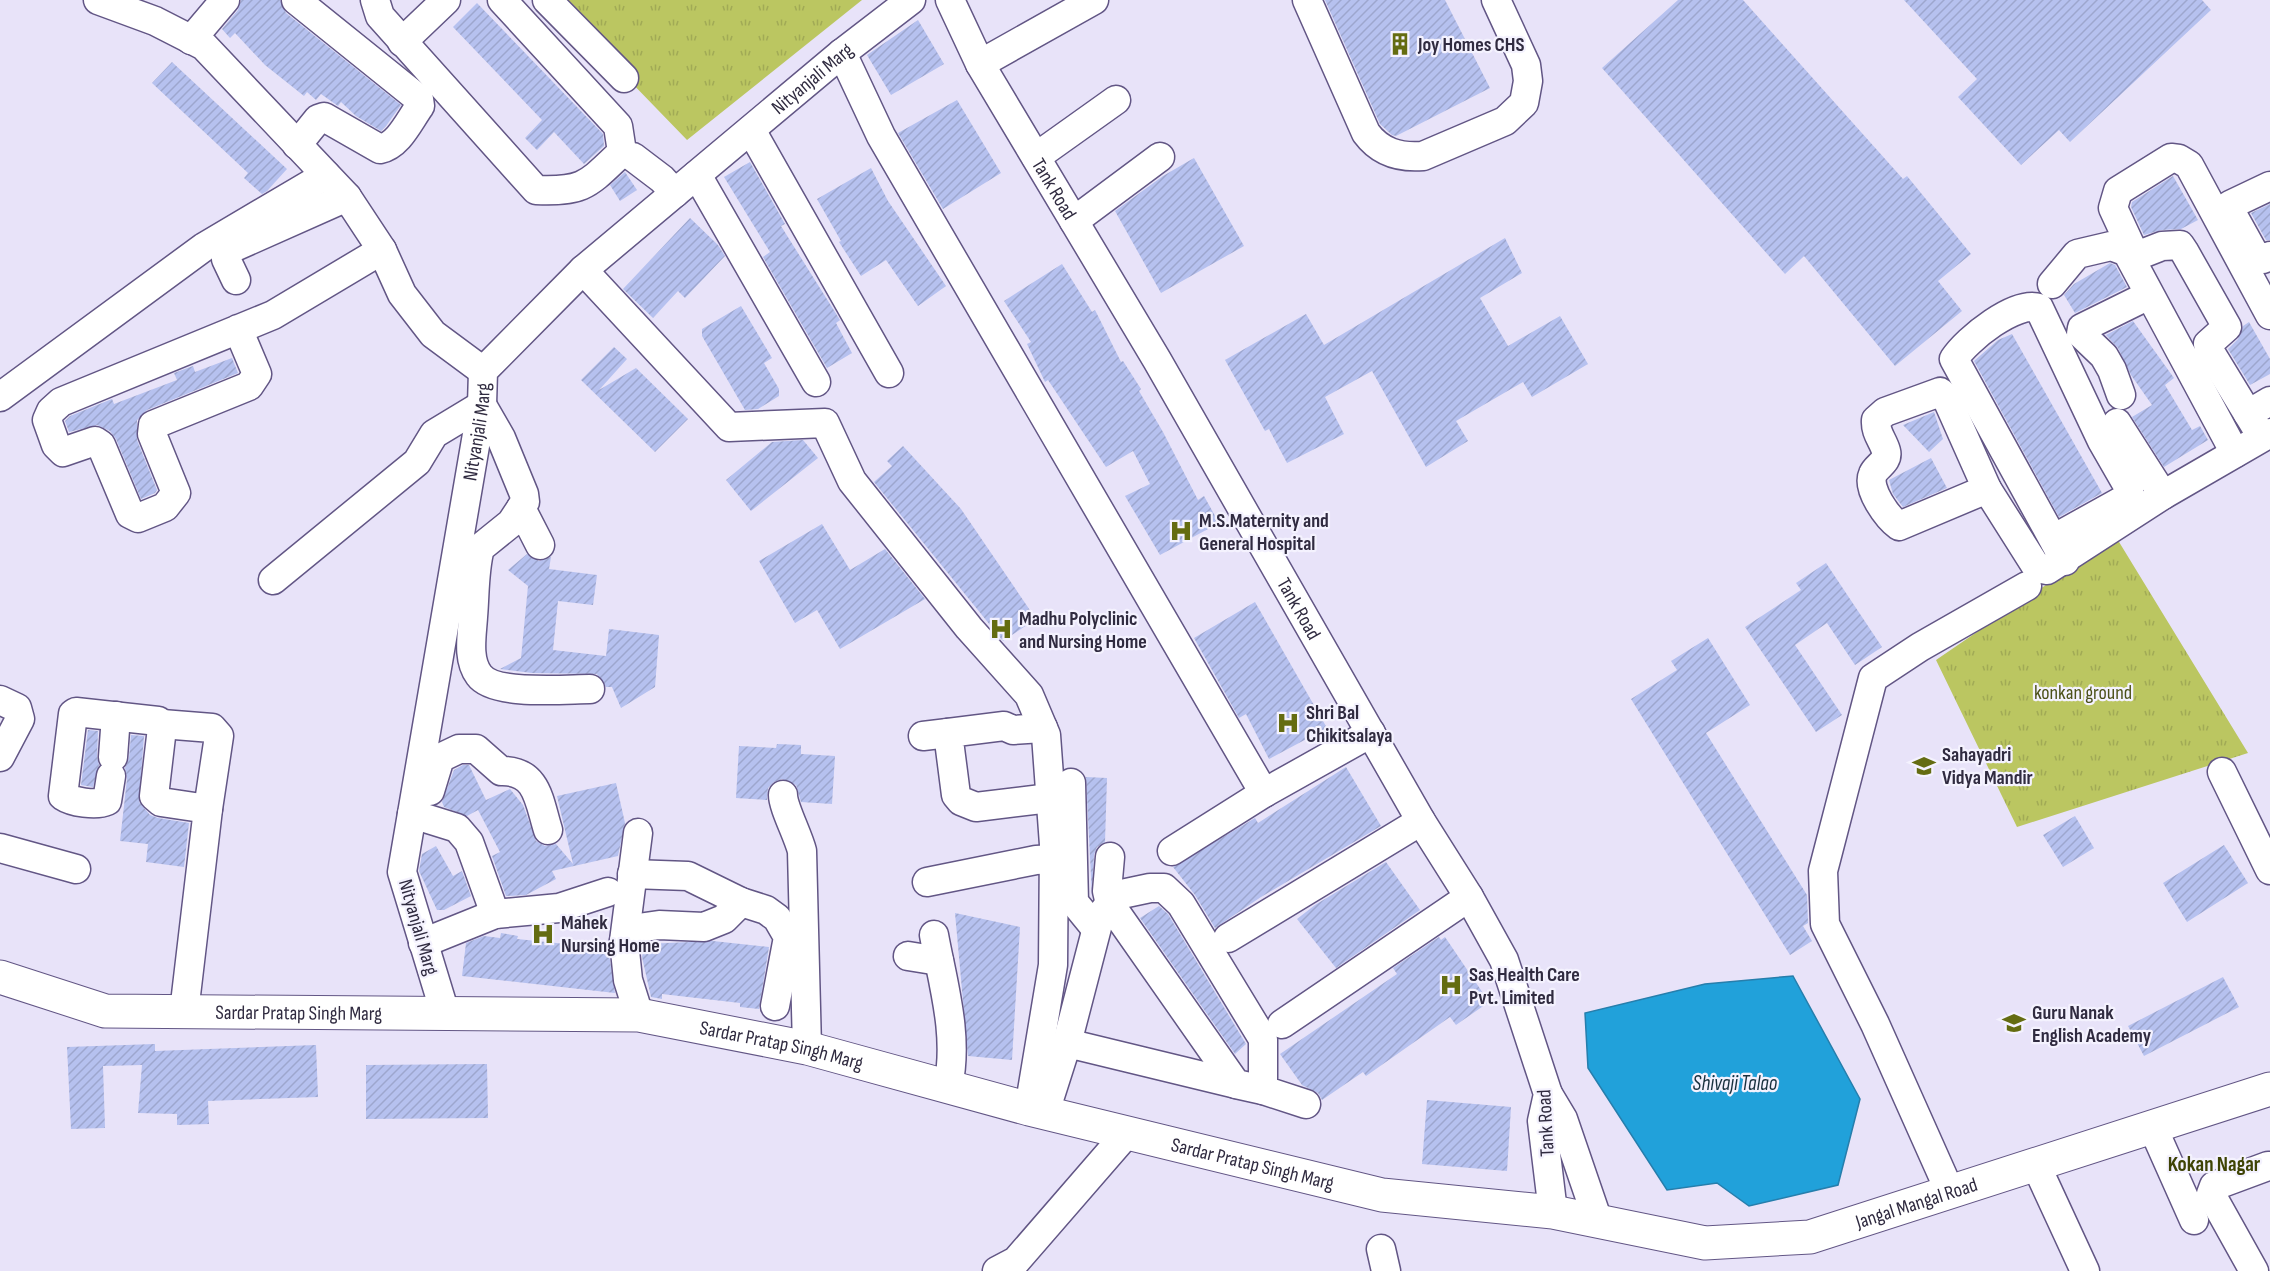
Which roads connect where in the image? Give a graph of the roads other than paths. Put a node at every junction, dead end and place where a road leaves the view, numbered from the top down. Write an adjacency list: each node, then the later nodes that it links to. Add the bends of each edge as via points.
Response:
1 (98, 0): 13 (street, via 155,21)
2 (225, 0): 13 (street)
3 (296, 0): 20 (street, via 419,99 420,106 394,144 380,150 324,117)
4 (375, 0): 14 (street, via 380,16)
5 (446, 0): 14 (street)
6 (502, 0): 14 (street, via 618,126 622,152 591,181 568,191 536,190)
7 (548, 0): 17 (street)
8 (911, 0): 15 (street, Nityanjali Marg)
9 (950, 0): 16 (street, Tank Road)
10 (1094, 0): 16 (street)
11 (1307, 0): 12 (street, via 1366,133 1377,147 1411,157 1423,156 1505,121 1524,103 1526,65)
12 (1496, 0)
13 (191, 40): 20 (street, via 204,46)
14 (402, 42)
15 (842, 53): 19 (street, Nityanjali Marg); 61 (street, via 881,136)
16 (980, 63): 22 (street, Tank Road)
17 (624, 78)
18 (1116, 100): 22 (street)
19 (751, 130): 25 (street, Nityanjali Marg); 39 (street)
20 (297, 145): 24 (street)
21 (633, 157): 27 (street)
22 (1036, 157): 29 (street, Tank Road)
23 (1160, 157): 29 (street)
24 (326, 175): 28 (street); 41 (street, via 204,247)
25 (697, 175): 27 (street, Nityanjali Marg); 40 (street)
26 (2270, 186): 31 (street, via 2230,205 2230,210 2255,255 2264,259)
27 (675, 193): 32 (street, Nityanjali Marg)
28 (347, 197): 30 (street); 33 (street, via 230,249 226,259)
29 (1074, 221): 57 (street, Tank Road)
30 (382, 250): 37 (street, via 273,315); 38 (street, via 402,294 433,334)
31 (2270, 256)
32 (583, 270): 38 (street, Nityanjali Marg); 56 (street, via 729,427 825,423 852,481 969,628 1029,695)
33 (236, 280)
34 (2052, 284): 35 (street, via 2077,254 2111,246 2127,252)
35 (2149, 295): 44 (street); 46 (street, via 2082,328 2082,334 2096,345 2112,370 2119,409)
36 (2270, 315): 43 (street, via 2189,165 2171,158 2118,190 2113,208 2139,255 2169,244 2180,245 2184,251 2227,327 2208,344 2209,350)
37 (238, 330): 37 (street, via 257,374 254,382 153,425 152,434 176,493 165,507 138,518 130,514 101,445 94,441 63,452 56,445 47,420 61,402)
38 (483, 371): 42 (street, Nityanjali Marg)
39 (890, 373)
40 (816, 382)
41 (0, 397)
42 (482, 405): 47 (street, via 501,438 524,494); 50 (street, via 434,434 417,462); 64 (street, Nityanjali Marg)
43 (2262, 421): 44 (street)
44 (2235, 453): 46 (street)
45 (1987, 489): 45 (street, via 1899,526 1891,520 1871,484 1886,452 1875,427 1876,420 1885,412 1940,392 1946,397); 49 (street, via 2037,568 2047,570)
46 (2163, 495): 49 (street)
47 (522, 508): 48 (street); 52 (street, via 511,523 480,548 471,648 474,666 480,677 507,688)
48 (540, 545)
49 (2059, 550): 49 (street, via 1954,359 1969,341 2029,305 2039,309 2102,441 2129,488 2125,499)
50 (273, 580)
51 (2027, 586): 105 (street, via 1873,678 1823,870 1825,924 1875,1024)
52 (590, 689)
53 (0, 700): 58 (street, via 17,708 20,718)
54 (116, 716): 54 (street, via 81,711 73,714 63,795 68,799 101,804 106,801); 55 (street)
55 (162, 724): 63 (street, via 154,796 161,802); 63 (street, via 212,728 219,736)
56 (1043, 728): 60 (street); 60 (street, via 1013,730 1004,726 936,734 961,801 976,807)
57 (1371, 733): 61 (street); 65 (street, Tank Road)
58 (0, 757)
59 (2222, 772): 73 (street)
60 (1061, 791): 71 (street); 81 (street, via 1074,902)
61 (1264, 793): 69 (street)
62 (783, 795): 93 (street, via 802,851)
63 (208, 809): 88 (street)
64 (422, 817): 66 (street, via 440,758 459,749 476,749 501,771 524,775 534,786); 80 (street, via 457,828 469,842); 84 (street, Nityanjali Marg, via 402,872)
65 (1421, 821): 77 (street, Tank Road); 82 (street)
66 (548, 830)
67 (638, 833): 74 (street)
68 (0, 848): 72 (street)
69 (1172, 850)
70 (1110, 857): 79 (street)
71 (1054, 859): 75 (street); 100 (street, via 1039,984)
72 (76, 869)
73 (2270, 870)
74 (632, 874): 78 (street, via 688,876); 83 (street)
75 (927, 882)
76 (608, 892): 80 (street, via 559,908)
77 (1469, 897): 91 (street); 98 (street, Tank Road, via 1504,960)
78 (741, 902): 83 (street, via 724,919 704,927 638,928); 87 (street, via 777,918 788,937)
79 (1110, 904): 81 (street); 94 (street); 97 (street, via 1117,895 1150,888 1164,888 1181,904 1263,1039)
80 (495, 914): 84 (street)
81 (1096, 929): 92 (street)
82 (1228, 938)
83 (624, 941): 90 (street, via 628,980)
84 (423, 943): 89 (street, Nityanjali Marg)
85 (908, 956): 95 (street, via 936,948 951,1032 953,1062)
86 (0, 977): 88 (main road, Sardar Pratap Singh Marg, via 105,1011)
87 (775, 1006)
88 (184, 1012): 89 (main road, Sardar Pratap Singh Marg)
89 (445, 1013): 90 (main road, Sardar Pratap Singh Marg)
90 (639, 1015): 93 (main road, Sardar Pratap Singh Marg)
91 (1282, 1024)
92 (1067, 1043): 94 (street); 100 (street)
93 (807, 1048): 95 (main road, Sardar Pratap Singh Marg)
94 (1236, 1084): 97 (street)
95 (948, 1086): 100 (main road, Sardar Pratap Singh Marg)
96 (2270, 1089): 101 (main road, Jangal Mangal Road)
97 (1263, 1090): 99 (street)
98 (1548, 1094): 106 (street, Tank Road, via 1542,1121); 108 (street, via 1563,1119)
99 (1306, 1104)
100 (1037, 1110): 102 (main road, Sardar Pratap Singh Marg)
101 (2153, 1128): 103 (main road, Jangal Mangal Road); 107 (street)
102 (1127, 1133): 106 (main road, Sardar Pratap Singh Marg, via 1382,1195); 109 (street)
103 (2036, 1165): 105 (main road, Jangal Mangal Road); 110 (street)
104 (2268, 1166): 111 (street, via 2214,1186 2211,1194)
105 (1950, 1192): 108 (main road, Jangal Mangal Road, via 1810,1237 1705,1244)
106 (1553, 1212): 108 (main road, Jangal Mangal Road)
107 (2194, 1220)
108 (1598, 1221)
109 (1012, 1268)
110 (2085, 1271)
111 (2254, 1271)

